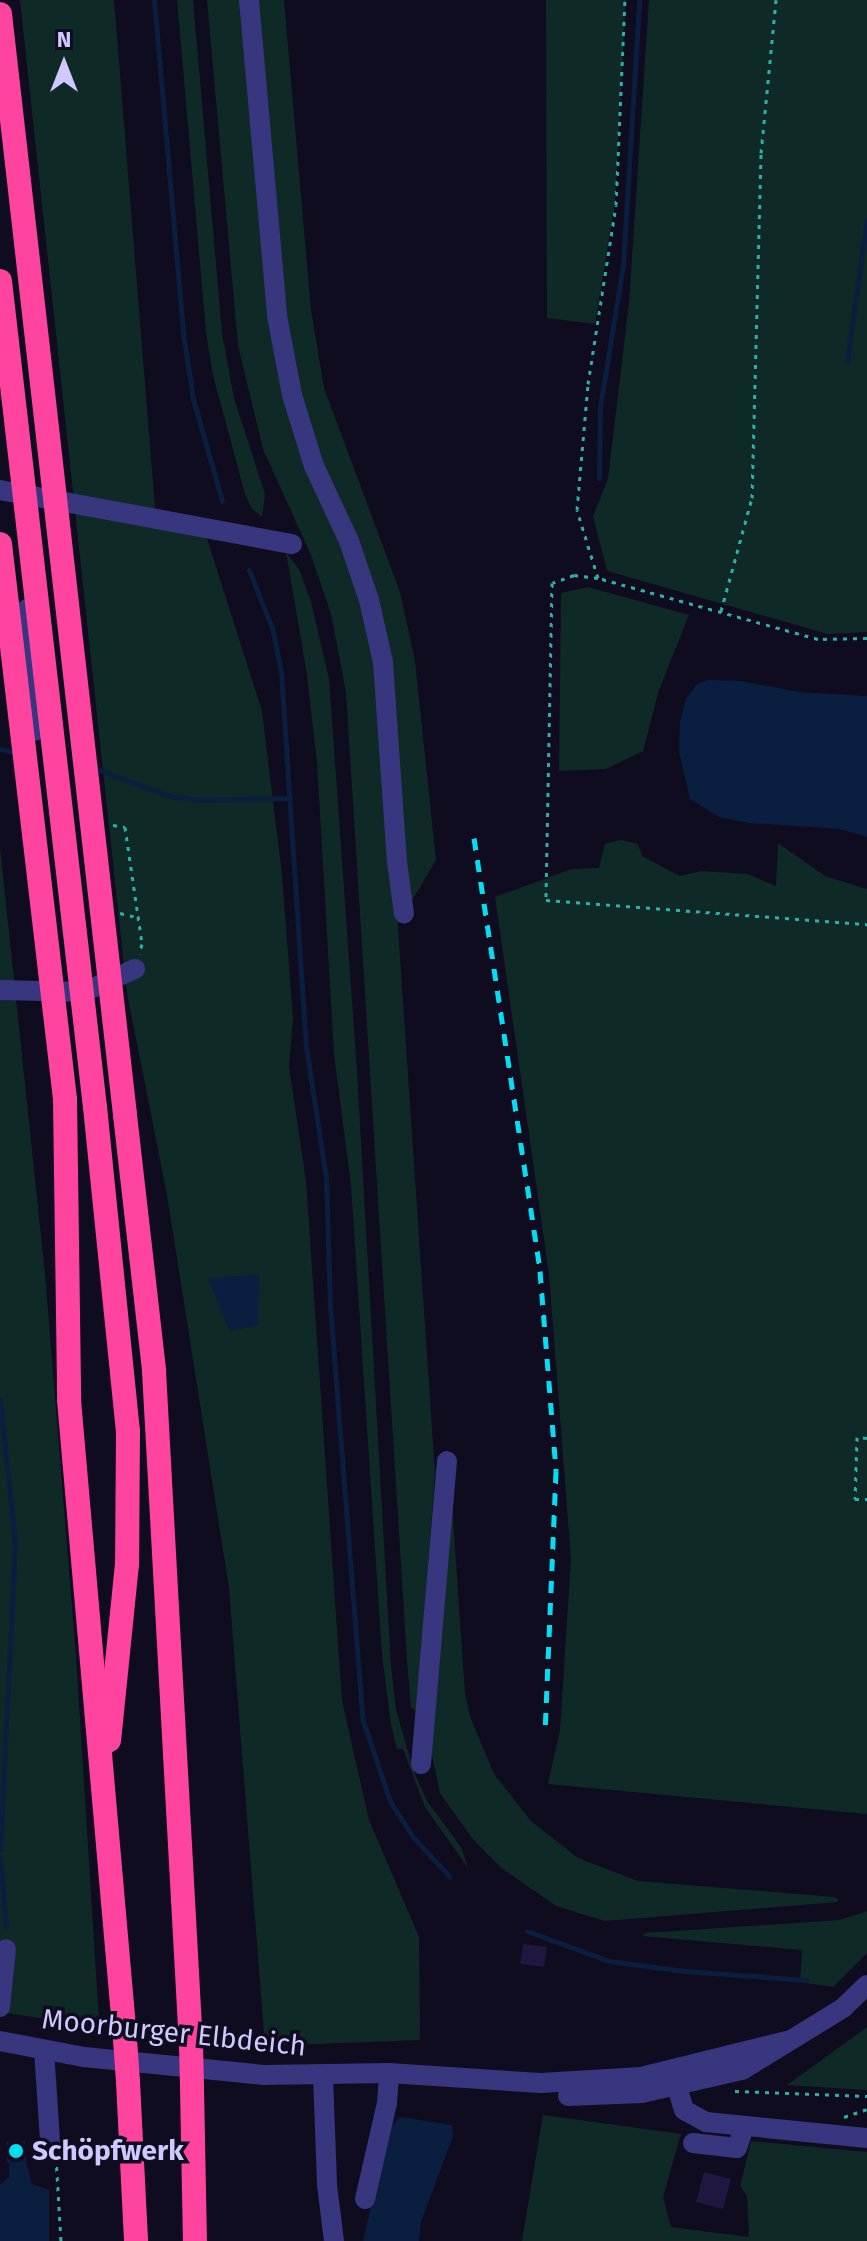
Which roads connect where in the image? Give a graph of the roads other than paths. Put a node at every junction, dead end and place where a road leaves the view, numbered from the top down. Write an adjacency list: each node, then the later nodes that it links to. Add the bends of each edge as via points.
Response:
1 (249, 0): 9 (street, via 277,316 314,466 349,541 383,662)
2 (0, 14): 32 (highway, bridge, via 154,1371 191,2045)
3 (0, 281): 14 (highway, bridge, via 95,1107 128,1446 126,1580)
4 (0, 342): 5 (street)
5 (10, 493): 7 (street); 8 (street)
6 (0, 544): 14 (highway, bridge, via 65,1099 69,1400)
7 (292, 544)
8 (35, 731)
9 (404, 914)
10 (135, 969): 11 (street, via 84,992)
11 (0, 990)
12 (447, 1461): 13 (street)
13 (421, 1764)
14 (104, 1790): 31 (highway, bridge)
15 (6, 1949): 17 (street)
16 (867, 1985): 19 (street, via 843,2008)
17 (0, 2007)
18 (0, 2041): 20 (street, Moorburger Elbdeich)
19 (787, 2041): 23 (street); 25 (street, via 755,2064)
20 (44, 2050): 22 (street, Moorburger Elbdeich, via 254,2074); 28 (street)
21 (389, 2073): 22 (street, Moorburger Elbdeich); 24 (street, Moorburger Elbdeich); 30 (street)
22 (323, 2075): 33 (street)
23 (650, 2076): 24 (street, Moorburger Elbdeich, via 576,2083); 25 (street, Moorburger Elbdeich)
24 (486, 2081): 25 (street, Moorburger Elbdeich, via 526,2093 572,2096)
25 (677, 2087): 26 (street, via 690,2116)
26 (744, 2126): 27 (street); 29 (street, via 737,2148)
27 (867, 2138)
28 (50, 2141)
29 (693, 2143)
30 (365, 2199)
31 (136, 2241)
32 (195, 2241)
33 (334, 2241)

